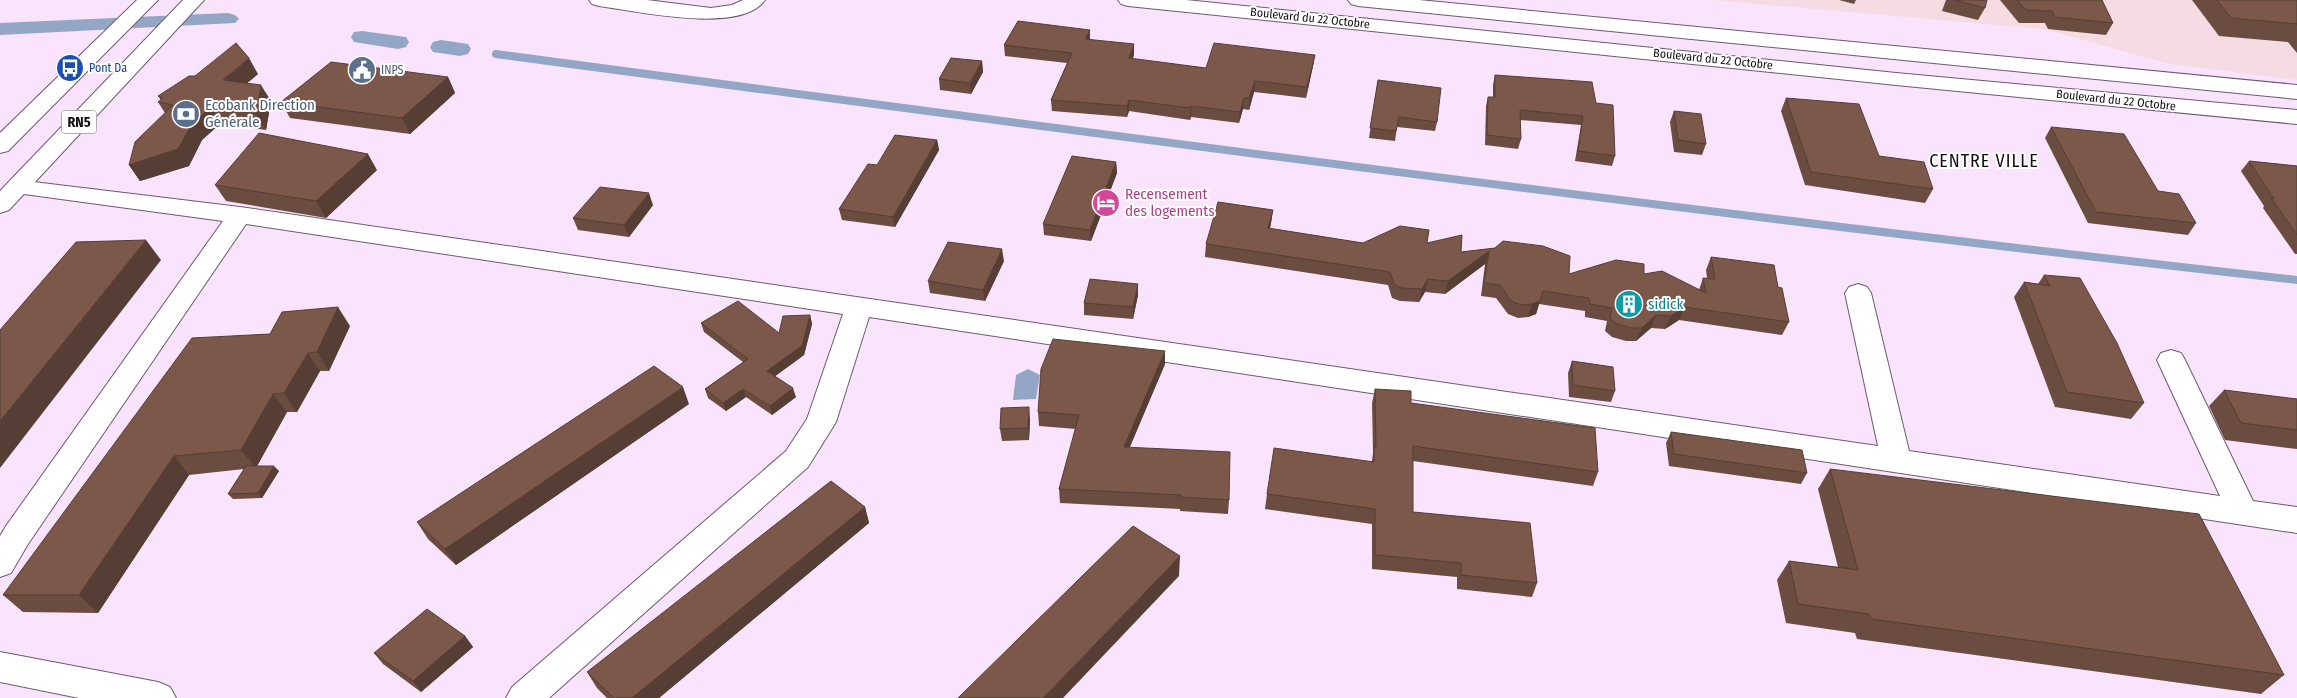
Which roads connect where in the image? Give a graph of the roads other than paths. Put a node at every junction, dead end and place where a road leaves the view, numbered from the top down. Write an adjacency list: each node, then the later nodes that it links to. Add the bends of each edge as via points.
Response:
1 (148, 0): 9 (main road, RN5)
2 (194, 0): 10 (main road, RN5)
3 (599, 0): 4 (main road, via 711,14 748,7)
4 (755, 0)
5 (1128, 0): 8 (main road, Boulevard du 22 Octobre)
6 (1358, 0): 7 (main road, Boulevard du 22 Octobre)
7 (2297, 92)
8 (2297, 118)
9 (0, 146)
10 (8, 196): 11 (main road)
11 (240, 215): 13 (main road); 18 (main road)
12 (1858, 293): 15 (main road)
13 (859, 307): 15 (main road); 22 (main road, via 821,422 797,459)
14 (2170, 360): 16 (main road)
15 (1896, 460): 16 (main road)
16 (2243, 512): 17 (main road)
17 (2297, 520)
18 (9, 535): 19 (main road)
19 (0, 564)
20 (0, 667): 21 (main road)
21 (158, 698)
22 (524, 698)

